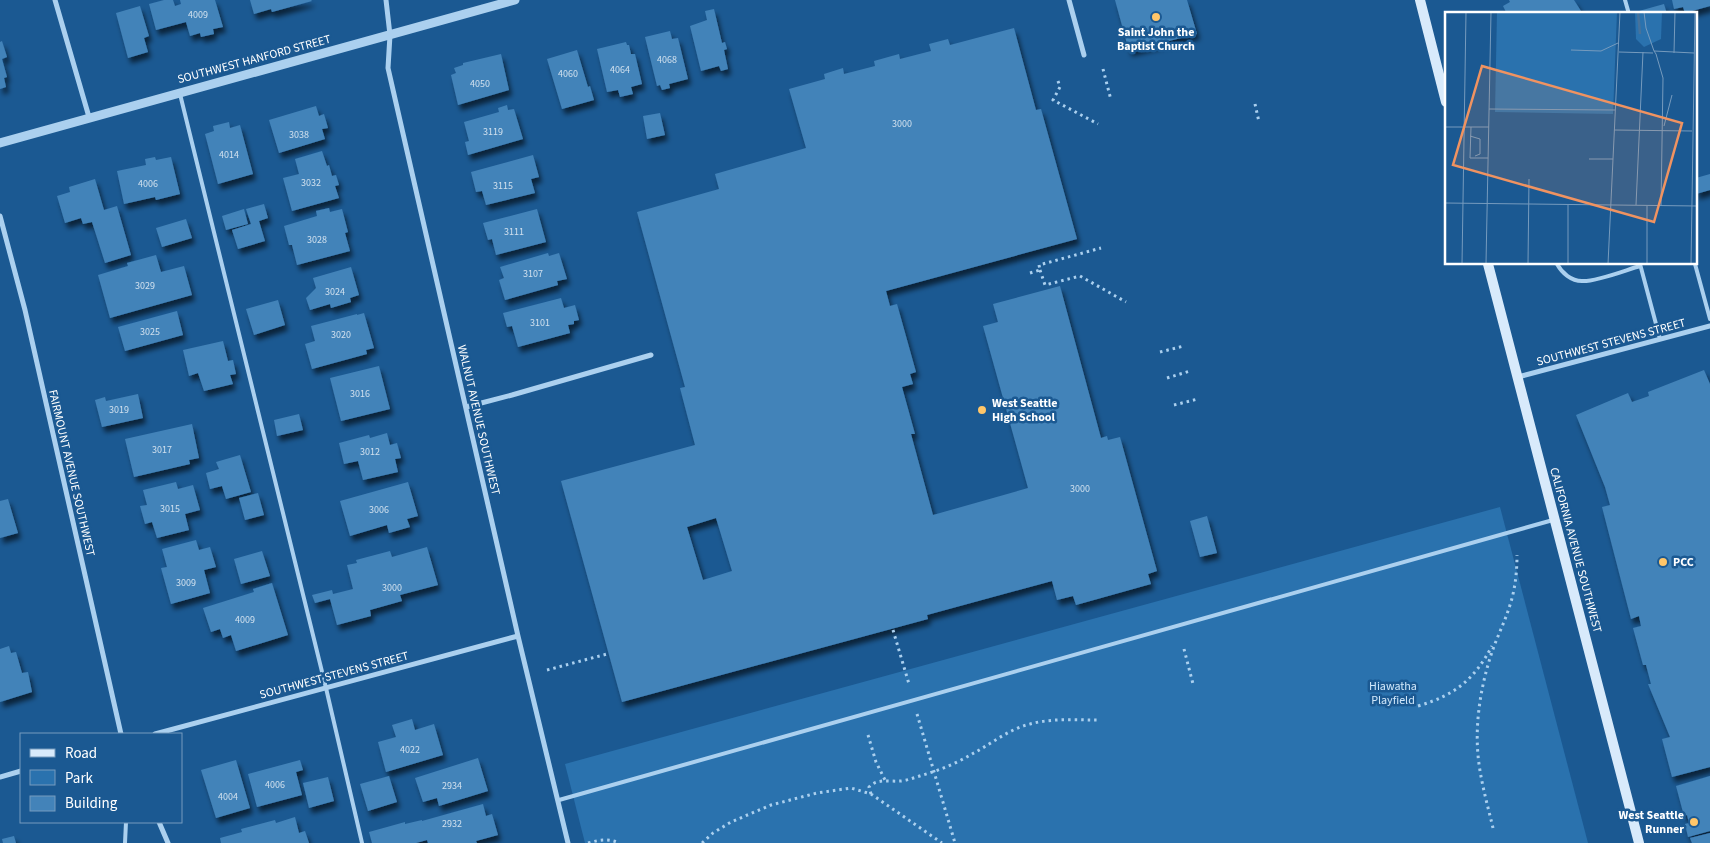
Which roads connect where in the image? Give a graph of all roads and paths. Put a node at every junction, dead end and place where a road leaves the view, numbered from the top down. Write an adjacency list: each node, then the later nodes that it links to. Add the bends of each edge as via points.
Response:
1 (55, 0): 14 (street)
2 (386, 0): 6 (street, WALNUT AVENUE SOUTHWEST)
3 (515, 0): 6 (street, SOUTHWEST HANFORD STREET)
4 (1069, 0): 7 (street)
5 (1420, 0): 11 (main road)
6 (390, 35): 10 (street, SOUTHWEST HANFORD STREET); 38 (street, WALNUT AVENUE SOUTHWEST, via 388,68)
7 (1084, 55)
8 (1103, 69): 12 (path)
9 (1058, 81): 16 (path, via 1060,87 1053,100)
10 (179, 92): 14 (street, SOUTHWEST HANFORD STREET); 49 (lane)
11 (1445, 98)
12 (1111, 100)
13 (1255, 104): 15 (path)
14 (89, 117): 17 (street, SOUTHWEST HANFORD STREET)
15 (1260, 122)
16 (1098, 124)
17 (0, 143)
18 (0, 216): 53 (street, FAIRMOUNT AVENUE SOUTHWEST, via 25,310)
19 (1102, 248): 24 (path, via 1039,265)
20 (1488, 265): 34 (main road, CALIFORNIA AVENUE SOUTHWEST)
21 (1558, 265): 22 (lane, via 1571,278 1583,281)
22 (1640, 265): 29 (lane)
23 (1695, 265): 27 (lane)
24 (1040, 270): 25 (path); 26 (path, via 1045,285 1080,276)
25 (1030, 273)
26 (1126, 302)
27 (1710, 319)
28 (1710, 326): 29 (street, SOUTHWEST STEVENS STREET)
29 (1660, 339): 34 (street, SOUTHWEST STEVENS STREET)
30 (1184, 346): 31 (path)
31 (1160, 352)
32 (651, 355): 38 (street)
33 (1190, 371): 35 (path)
34 (1518, 377): 39 (main road, CALIFORNIA AVENUE SOUTHWEST)
35 (1167, 378)
36 (1198, 399): 37 (path)
37 (1174, 405)
38 (466, 407): 43 (street, WALNUT AVENUE SOUTHWEST)
39 (1555, 520): 61 (lane); 74 (main road, CALIFORNIA AVENUE SOUTHWEST)
40 (1517, 555): 42 (path, via 1514,591)
41 (893, 630): 47 (path)
42 (1500, 631): 50 (path, via 1468,681 1446,696); 64 (path, via 1485,678 1478,739 1479,764)
43 (518, 636): 49 (street, SOUTHWEST STEVENS STREET); 61 (street, WALNUT AVENUE SOUTHWEST)
44 (1184, 649): 48 (path)
45 (608, 654): 46 (path)
46 (547, 670)
47 (909, 684)
48 (1193, 684)
49 (326, 688): 54 (street, SOUTHWEST STEVENS STREET); 67 (lane)
50 (1418, 706)
51 (917, 714): 57 (path)
52 (1098, 720): 57 (path, via 1029,724)
53 (121, 733)
54 (159, 733)
55 (868, 735): 59 (path)
56 (20, 771): 58 (street)
57 (934, 772): 59 (path, via 900,781); 73 (path)
58 (0, 776)
59 (885, 780): 60 (path, via 872,784 869,787)
60 (871, 794): 71 (path, via 851,788 771,805 731,822); 72 (path)
61 (559, 800): 68 (street, WALNUT AVENUE SOUTHWEST)
62 (126, 823): 65 (lane)
63 (159, 823): 66 (street)
64 (1493, 828)
65 (125, 843)
66 (168, 843)
67 (362, 843)
68 (568, 843)
69 (588, 843): 70 (path, via 602,839)
70 (619, 843)
71 (702, 843)
72 (942, 843)
73 (955, 843)
74 (1639, 843)

